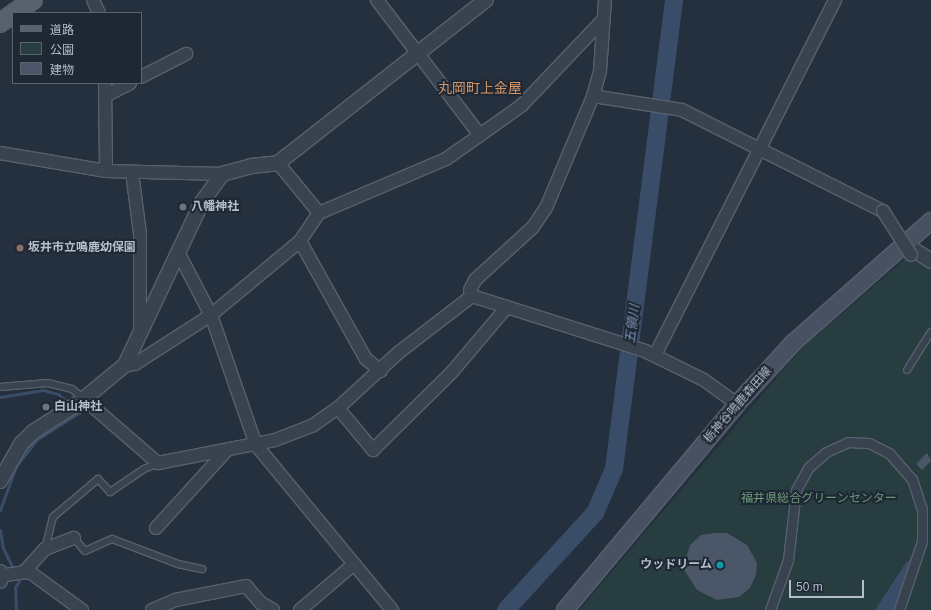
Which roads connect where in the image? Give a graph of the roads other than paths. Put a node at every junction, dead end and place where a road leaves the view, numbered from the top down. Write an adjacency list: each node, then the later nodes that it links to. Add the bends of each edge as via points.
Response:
1 (33, 0): 7 (main road)
2 (93, 0): 8 (street)
3 (377, 0): 13 (street)
4 (486, 0): 13 (street)
5 (605, 0): 10 (street)
6 (835, 0): 20 (street)
7 (15, 12)
8 (98, 12)
9 (12, 14): 11 (main road)
10 (603, 20): 18 (street, via 600,71); 19 (street, via 522,105)
11 (0, 23)
12 (186, 54): 14 (street)
13 (418, 54): 19 (street); 22 (street)
14 (142, 76)
15 (105, 84): 17 (street)
16 (128, 84): 17 (street)
17 (105, 96): 23 (street)
18 (593, 96): 20 (street, via 682,110); 32 (street, via 546,208 533,227 475,280 470,290)
19 (480, 135): 26 (street, via 446,159)
20 (761, 149): 29 (street, bridge, via 883,211); 37 (street)
21 (0, 153): 23 (street)
22 (278, 163): 25 (street, via 251,166); 26 (street)
23 (106, 171): 24 (street)
24 (132, 172): 25 (street); 35 (street, via 140,234)
25 (222, 174): 30 (street, via 202,202)
26 (319, 213): 28 (street)
27 (931, 221): 29 (main road, 栃神谷鳴鹿森田線)
28 (300, 241): 34 (street); 40 (street, via 366,359)
29 (908, 249): 31 (street); 43 (main road, 栃神谷鳴鹿森田線, via 792,343)
30 (178, 252): 34 (street); 35 (street)
31 (931, 260)
32 (472, 296): 33 (street); 40 (street, via 398,353)
33 (507, 307): 37 (street); 44 (street, via 452,372 373,450)
34 (211, 315): 38 (street, via 135,364); 45 (street)
35 (140, 332): 38 (street)
36 (931, 332): 39 (lane)
37 (655, 355): 43 (street, via 720,389)
38 (124, 365): 42 (street)
39 (907, 370)
40 (381, 371): 44 (street)
41 (0, 387): 42 (lane, via 48,384 72,389)
42 (84, 399): 47 (street); 48 (street, via 33,432 21,444)
43 (737, 404): 61 (main road, 栃神谷鳴鹿森田線)
44 (338, 408): 45 (street, via 312,426)
45 (256, 445): 46 (street); 52 (street)
46 (227, 450): 47 (street); 49 (street)
47 (159, 463): 51 (lane, via 144,469 110,492 98,478 53,517)
48 (0, 481)
49 (156, 528)
50 (74, 538): 51 (street); 53 (lane, via 85,551 112,539 178,564)
51 (45, 549): 54 (street)
52 (354, 564): 59 (street); 60 (street)
53 (202, 569)
54 (24, 572): 55 (street); 56 (street, via 31,573)
55 (0, 576)
56 (82, 610)
57 (152, 610): 58 (street, via 175,600 246,586 261,603)
58 (273, 610)
59 (300, 610)
60 (392, 610)
61 (566, 610)
62 (770, 610): 63 (street, via 788,560 796,490 809,467 826,452 848,442 869,443 889,453 912,479 922,509 922,541)
63 (899, 610)

